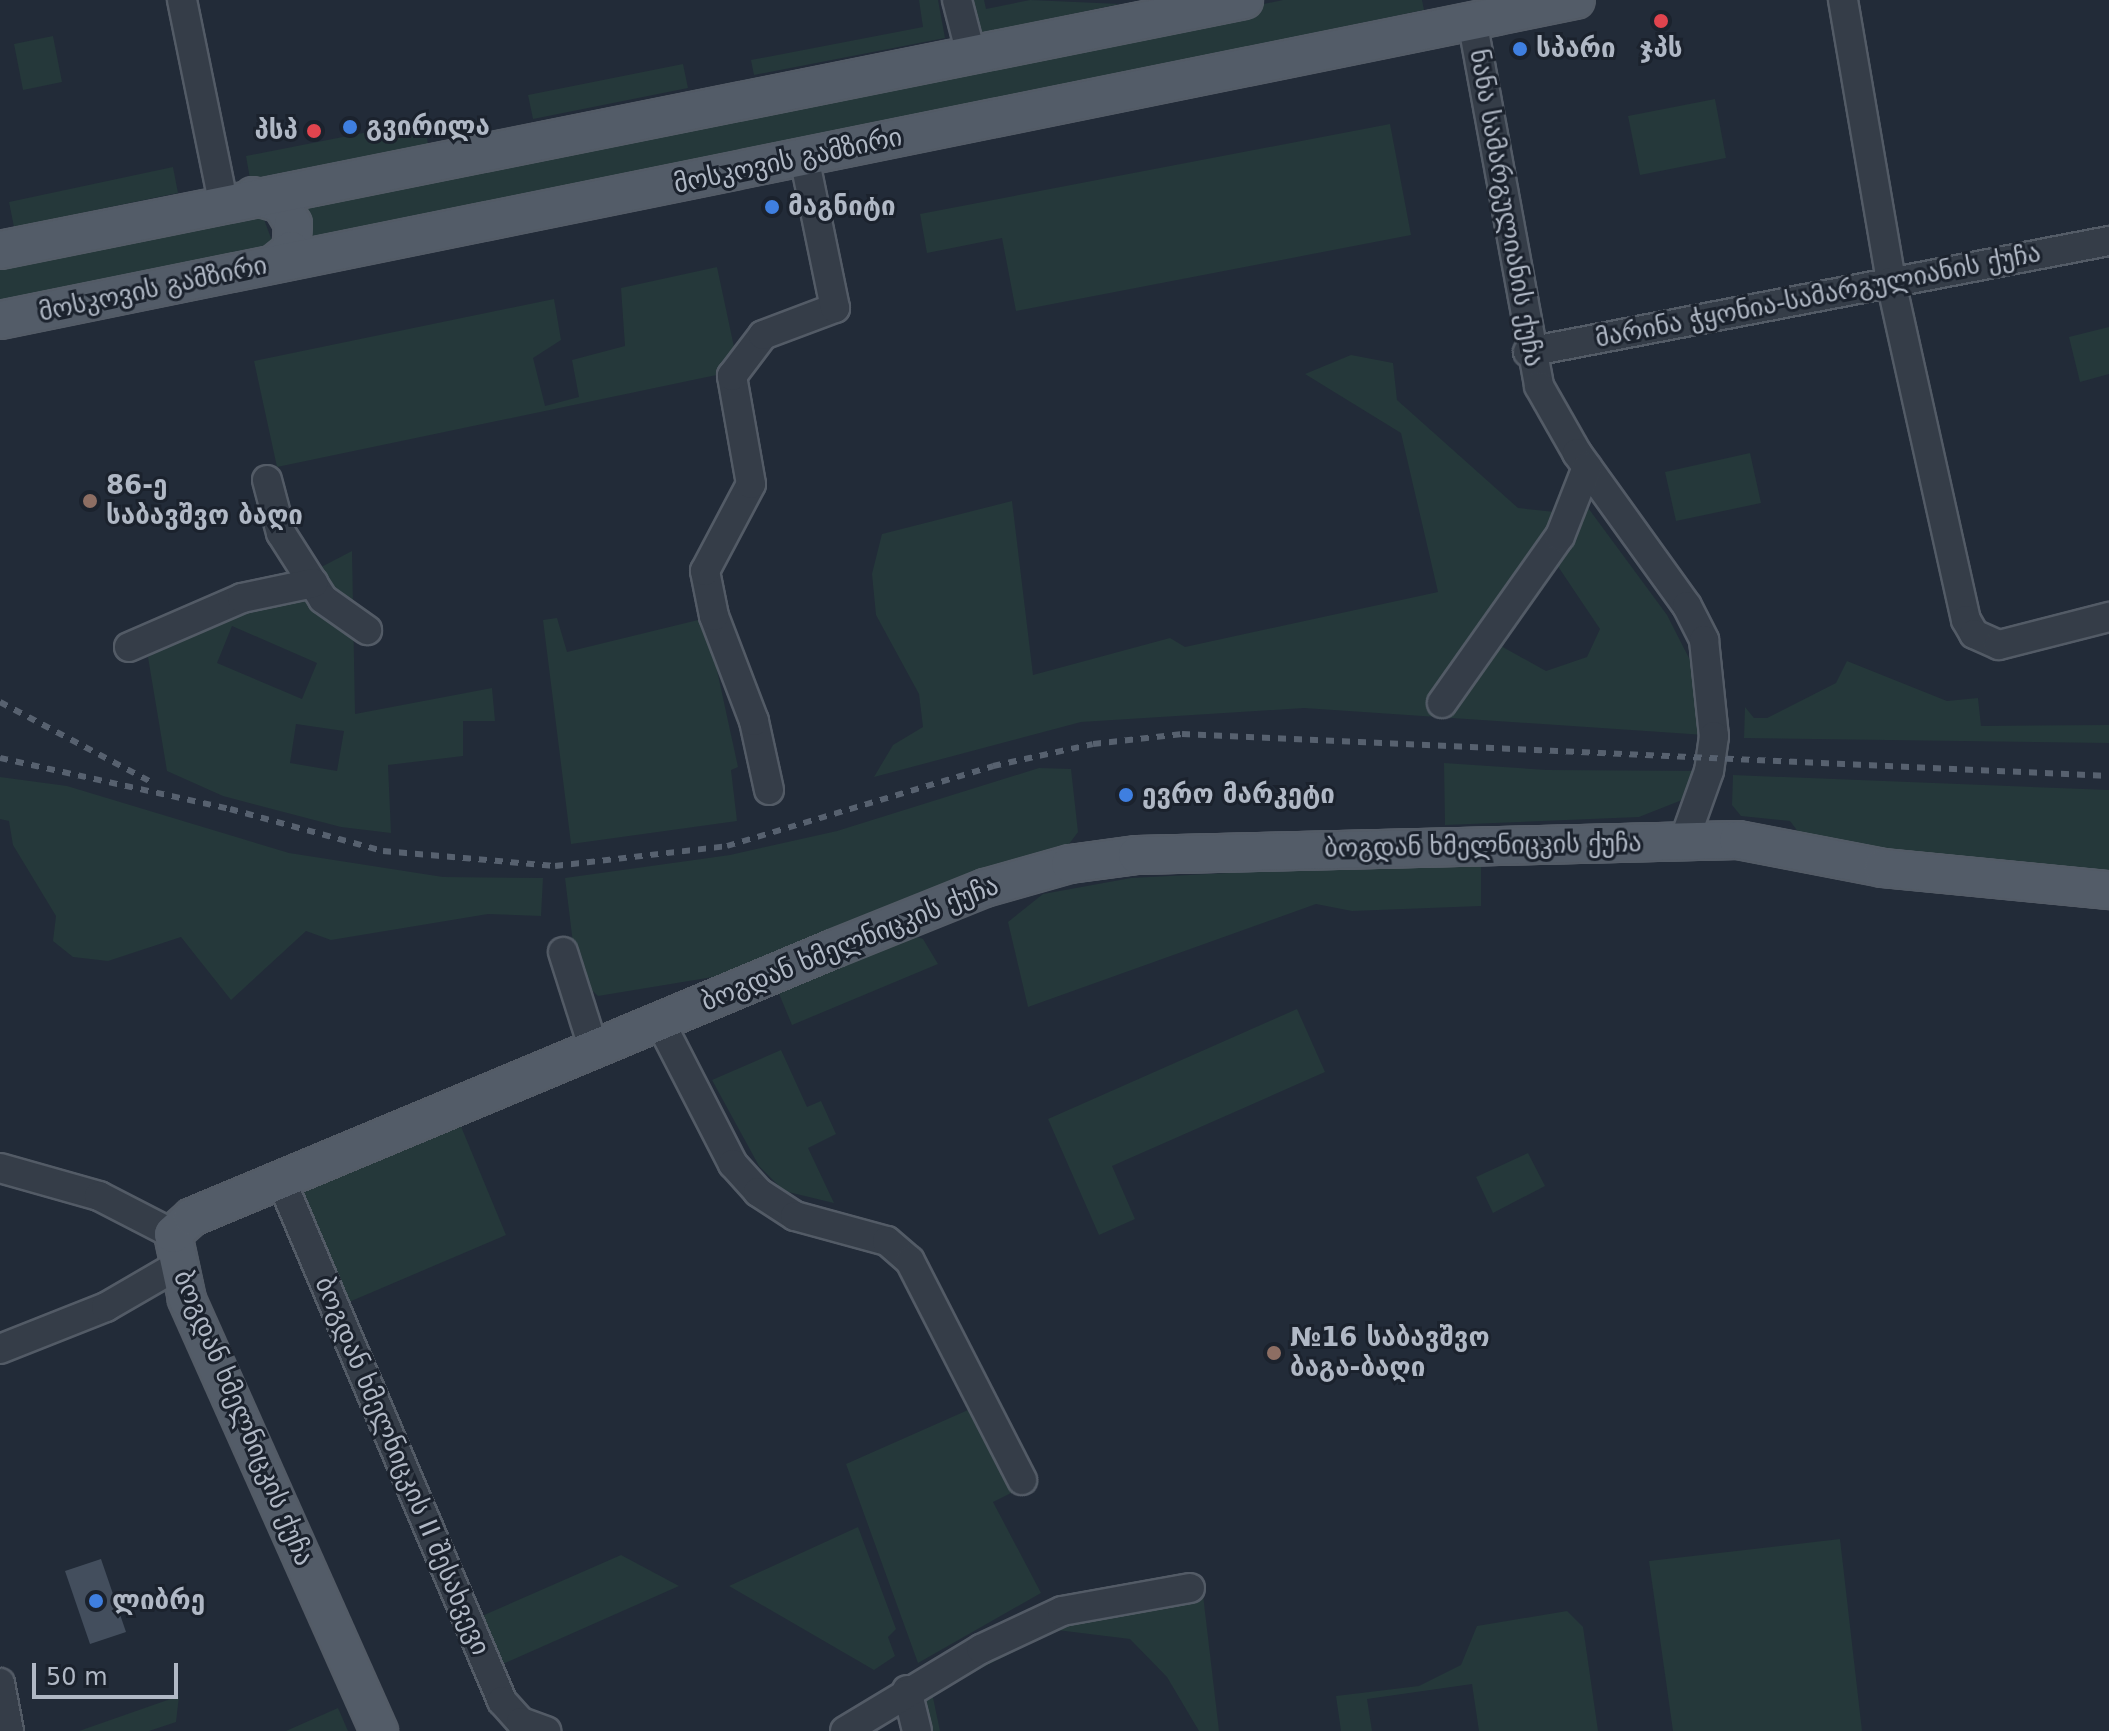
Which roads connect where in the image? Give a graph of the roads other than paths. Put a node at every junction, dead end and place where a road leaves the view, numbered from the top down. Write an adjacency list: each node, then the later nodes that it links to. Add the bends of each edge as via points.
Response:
1 (182, 0): 9 (street)
2 (957, 0): 7 (street)
3 (1244, 0): 7 (main road)
4 (1576, 0): 6 (main road, მოსკოვის გამზირი)
5 (1843, 0): 13 (street)
6 (1470, 10): 8 (main road, მოსკოვის გამზირი); 15 (street, ნანა სამარგულიანის ქუჩა, via 1504,172)
7 (971, 54): 9 (main road)
8 (804, 157): 12 (main road, მოსკოვის გამზირი); 23 (street, via 835,308 763,335 732,376 751,484 705,571 714,616 754,721)
9 (238, 199): 10 (main road); 12 (main road, via 281,204 293,224 291,250)
10 (2, 241)
11 (2109, 241): 13 (street, მარინა ჭყონია-სამარგულიანის ქუჩა)
12 (275, 263): 14 (main road, მოსკოვის გამზირი)
13 (1891, 282): 15 (street, მარინა ჭყონია-სამარგულიანის ქუჩა); 19 (street, via 1974,634 1999,645)
14 (0, 320)
15 (1528, 352): 16 (street, ნანა სამარგულიანის ქუჩა, via 1547,404)
16 (1587, 467): 22 (street, via 1560,536); 24 (street, ნანა სამარგულიანის ქუჩა, via 1687,606 1704,640 1714,736 1709,771)
17 (267, 480): 18 (street, via 281,533)
18 (313, 583): 20 (street, via 351,624); 21 (street, via 242,598)
19 (2109, 617)
20 (367, 630)
21 (129, 647)
22 (1442, 703)
23 (769, 790)
24 (1684, 841): 25 (main road, ბოგდან ხმელნიცკის ქუჩა, via 1738,840 1883,868); 27 (main road, ბოგდან ხმელნიცკის ქუჩა, via 1137,855 1070,864 985,888)
25 (2109, 890)
26 (563, 952): 28 (street)
27 (660, 1022): 28 (main road, ბოგდან ხმელნიცკის ქუჩა); 33 (street, via 733,1164 758,1192 795,1216 887,1241 910,1261)
28 (594, 1050): 30 (main road, ბოგდან ხმელნიცკის ქუჩა)
29 (0, 1168): 31 (street, via 99,1196)
30 (281, 1180): 31 (main road, ბოგდან ხმელნიცკის ქუჩა, via 192,1217); 39 (street, ბოგდან ხმელნიცკის II შესახვევი, via 502,1701 521,1722)
31 (174, 1250): 32 (street, via 106,1307); 38 (main road, ბოგდან ხმელნიცკის ქუჩა)
32 (0, 1349)
33 (1022, 1480)
34 (1190, 1588): 36 (street, via 1062,1611)
35 (0, 1683): 37 (street)
36 (907, 1690): 40 (street); 41 (street)
37 (9, 1731)
38 (379, 1731)
39 (546, 1731)
40 (845, 1731)
41 (917, 1731)

